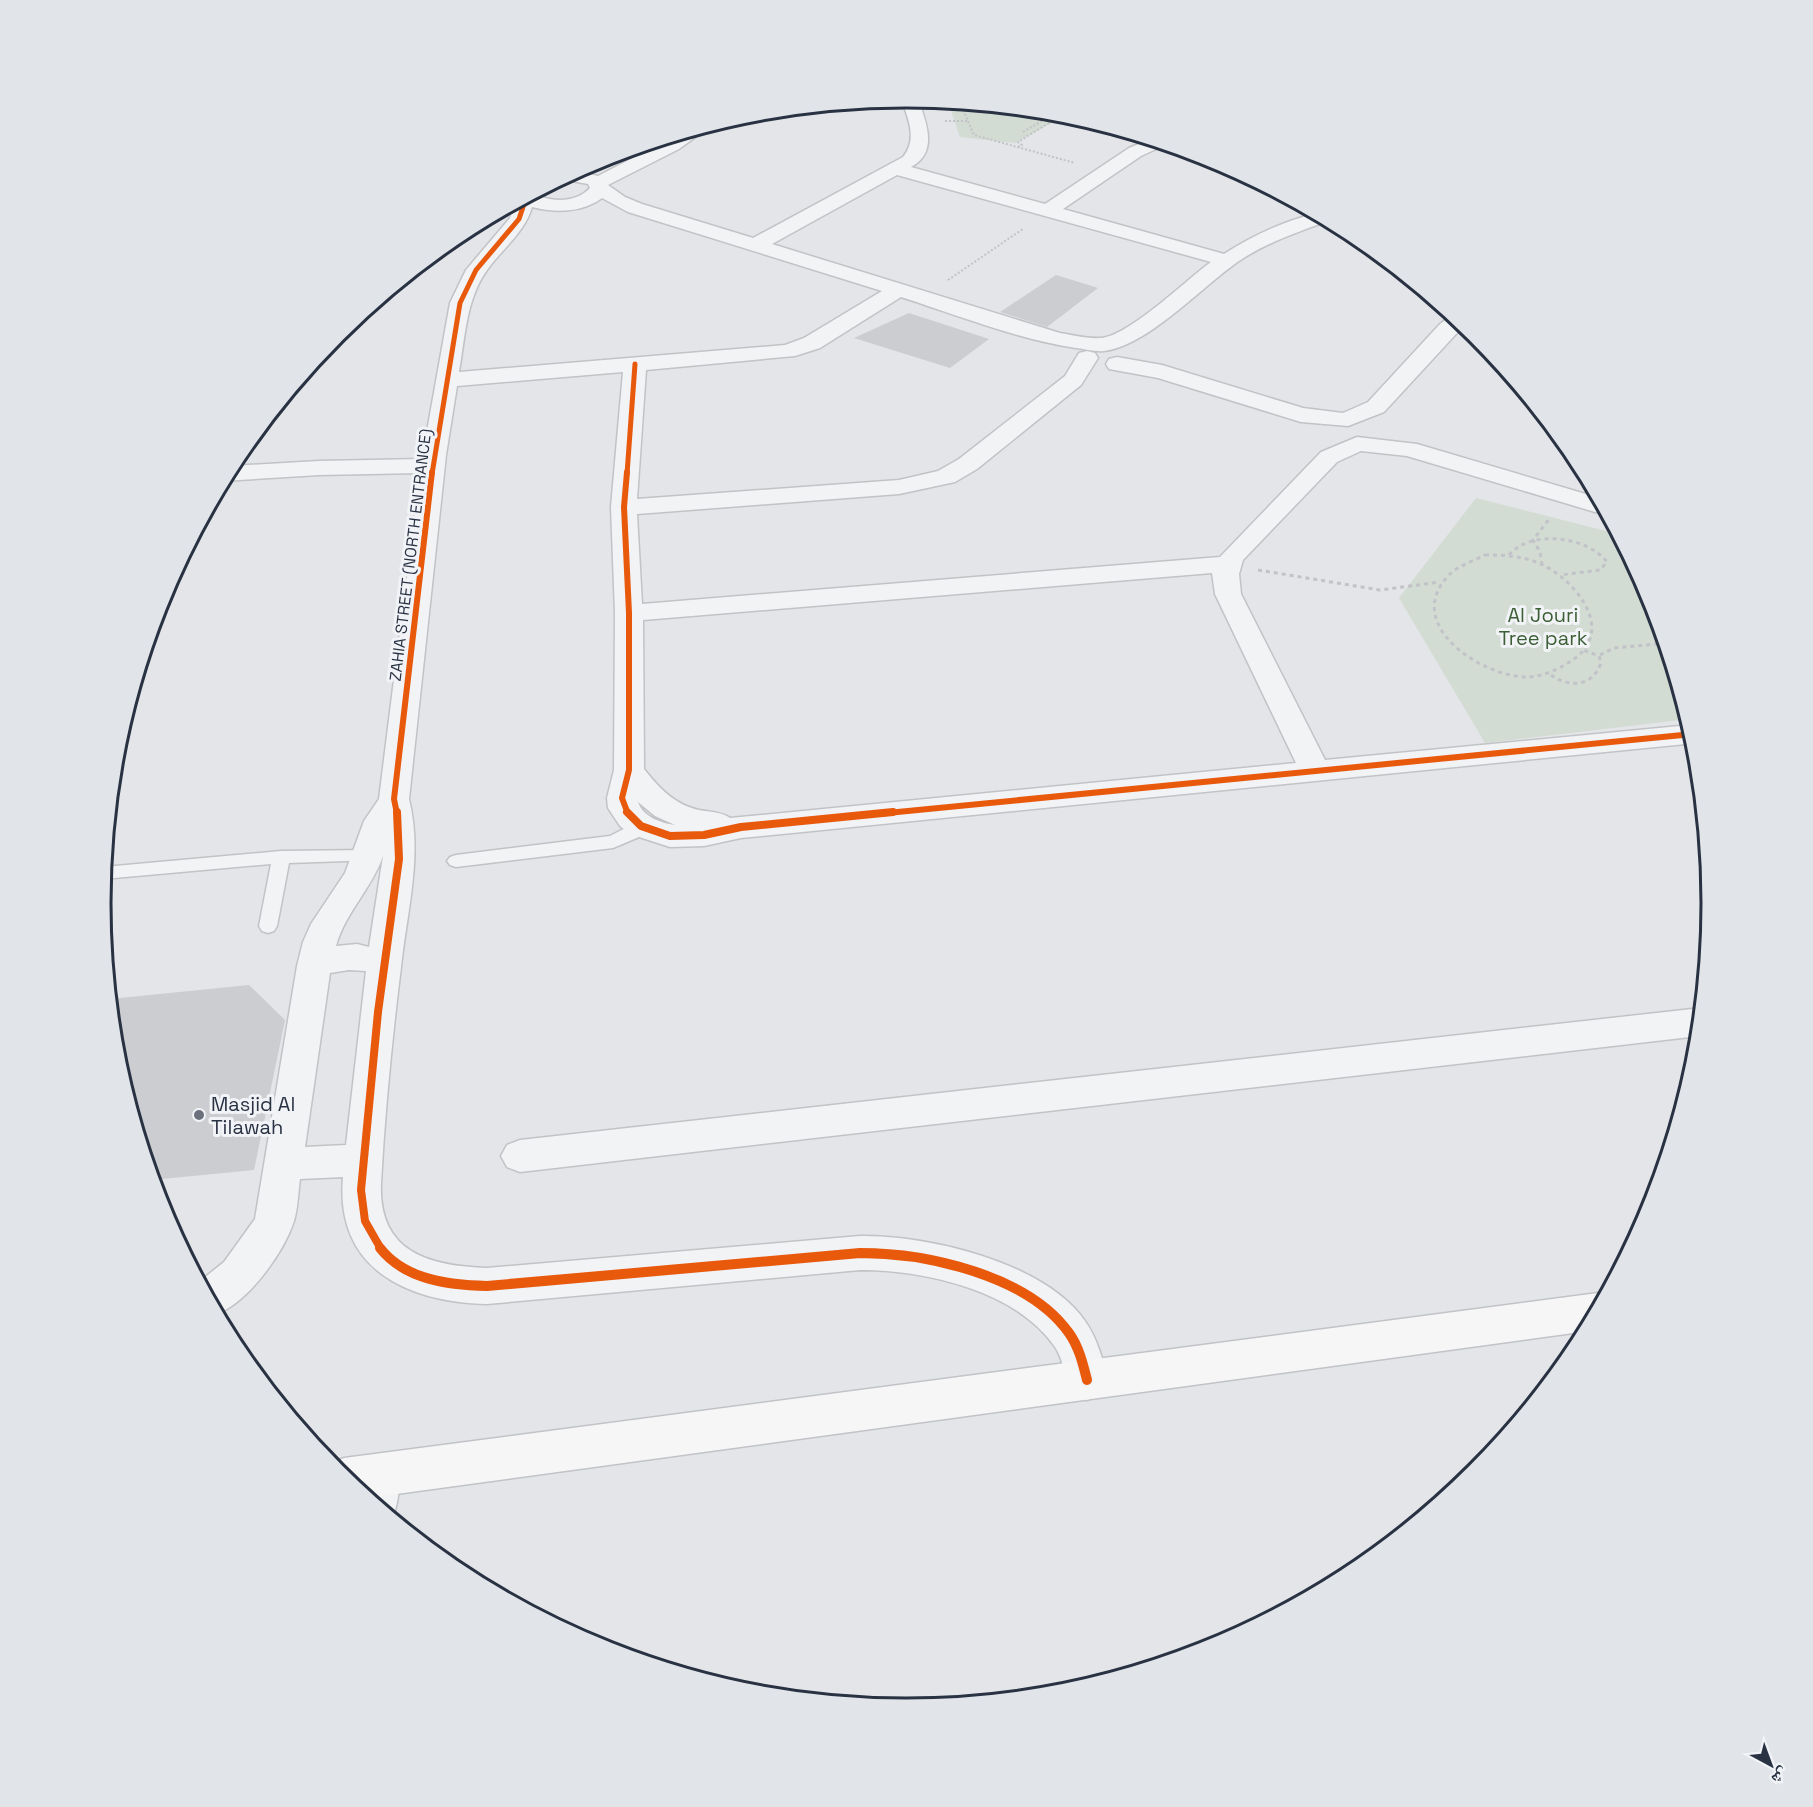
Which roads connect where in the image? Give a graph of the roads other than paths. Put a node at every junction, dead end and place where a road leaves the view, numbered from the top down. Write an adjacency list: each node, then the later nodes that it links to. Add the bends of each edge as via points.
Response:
1 (912, 108): 4 (street, via 921,143 909,161)
2 (680, 141): 6 (street, via 620,170)
3 (1149, 146): 11 (street)
4 (896, 169): 11 (street); 14 (street)
5 (585, 177): 6 (street)
6 (599, 186): 8 (street, via 592,197); 10 (street, via 611,197)
7 (536, 200): 8 (street)
8 (570, 204): 10 (street); 13 (street)
9 (525, 207): 13 (street)
10 (635, 208): 14 (street)
11 (1048, 211): 15 (street)
12 (1313, 220): 15 (street, via 1264,236)
13 (515, 225): 20 (street, ZAHIA STREET (NORTH ENTRANCE), via 488,254 467,286 460,303)
14 (756, 245): 16 (street)
15 (1225, 260): 18 (street)
16 (899, 290): 18 (street); 19 (street, via 812,343 787,351)
17 (1453, 326): 21 (street)
18 (1111, 352): 22 (street, via 1301,415); 26 (street, via 968,464 931,482)
19 (635, 364): 20 (street); 26 (street)
20 (448, 374): 23 (street, ZAHIA STREET (NORTH ENTRANCE))
21 (1369, 430): 22 (street); 22 (street, via 1362,420); 25 (street, via 1409,449)
22 (1335, 432): 27 (street)
23 (434, 460): 24 (street); 32 (street, ZAHIA STREET (NORTH ENTRANCE))
24 (238, 473)
25 (1594, 504)
26 (624, 507): 28 (street)
27 (1227, 564): 28 (street); 30 (street, via 1224,584 1228,594)
28 (629, 613): 31 (street)
29 (1684, 735): 30 (street)
30 (1314, 769): 34 (street)
31 (628, 770): 33 (street, via 622,798 624,808); 34 (street, via 652,801 663,808 691,819)
32 (394, 799): 35 (street, via 380,821); 40 (street, via 400,840)
33 (641, 826): 34 (street, via 687,837); 37 (lane, via 613,842)
34 (741, 827)
35 (369, 855): 36 (lane); 41 (street, via 328,924)
36 (281, 857): 38 (lane); 39 (lane)
37 (456, 861)
38 (112, 872)
39 (268, 926)
40 (384, 965): 41 (street, via 352,956); 44 (street)
41 (314, 966): 45 (street)
42 (1693, 1023): 43 (street)
43 (520, 1156)
44 (363, 1160): 45 (street); 48 (street, via 364,1219 376,1243 395,1263 421,1278 453,1286 487,1286 860,1253 912,1255 987,1276 1043,1307 1068,1330 1079,1350)
45 (283, 1164): 46 (street, via 274,1221 261,1246 242,1271)
46 (214, 1294)
47 (1583, 1320): 48 (street)
48 (1087, 1380): 50 (street)
49 (366, 1487): 50 (street)
50 (385, 1493)

